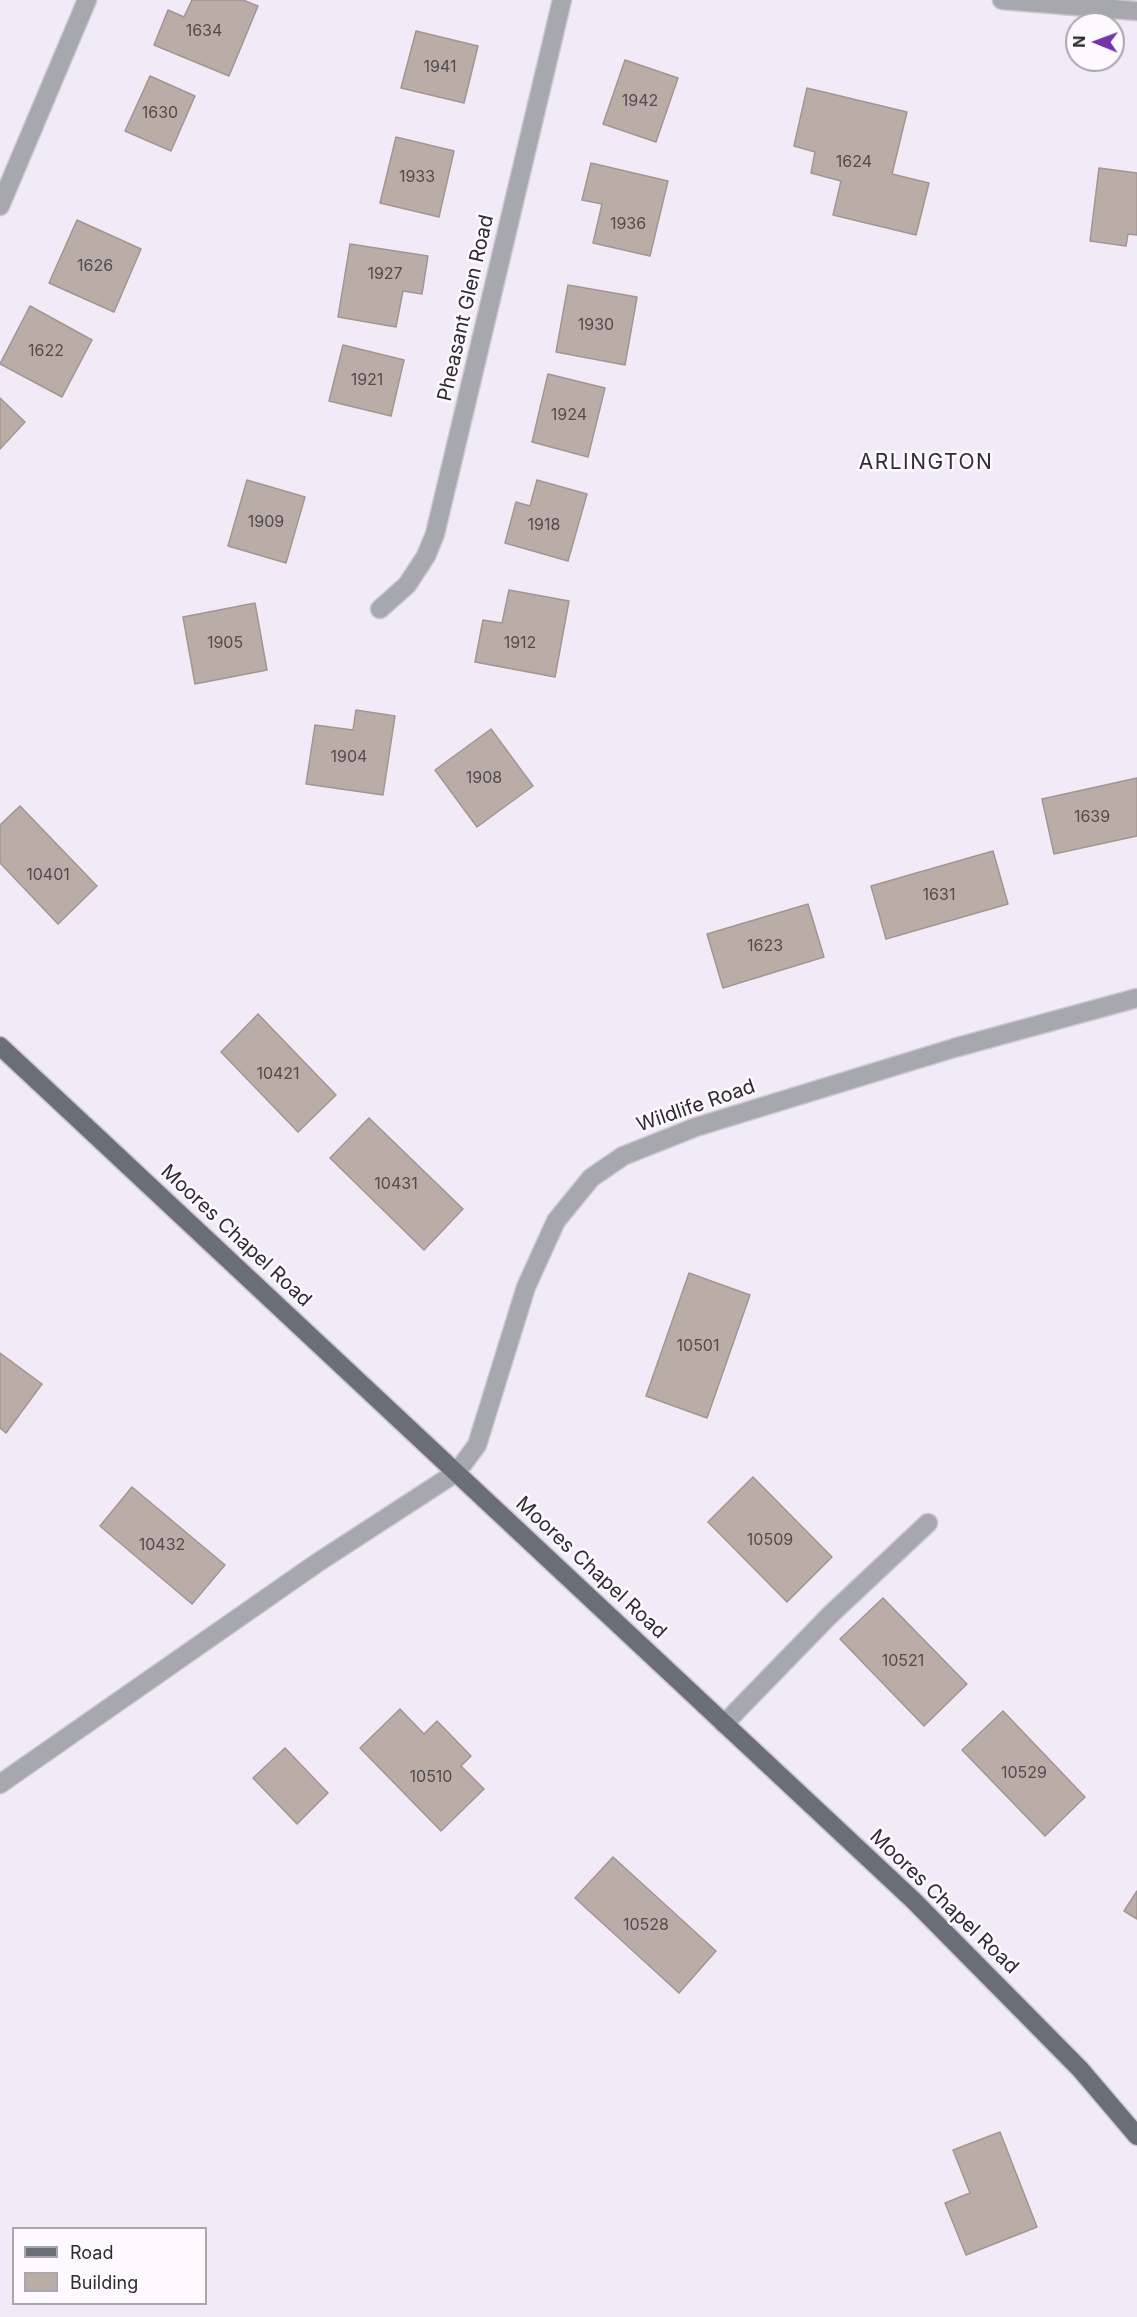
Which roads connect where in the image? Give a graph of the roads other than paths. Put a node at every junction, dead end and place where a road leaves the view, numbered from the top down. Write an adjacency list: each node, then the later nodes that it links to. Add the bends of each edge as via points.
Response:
1 (87, 0): 5 (street)
2 (562, 0): 6 (street, Pheasant Glen Road, via 435,534 407,585)
3 (1002, 0): 4 (street)
4 (1137, 11)
5 (0, 206)
6 (380, 609)
7 (1137, 998): 9 (street, Wildlife Road, via 696,1126 623,1156 591,1178 556,1221 526,1287 477,1445)
8 (0, 1046): 9 (main road, Moores Chapel Road)
9 (457, 1472): 11 (main road, Moores Chapel Road); 12 (street, via 317,1563)
10 (928, 1523): 11 (street, via 829,1616)
11 (724, 1724): 13 (main road, Moores Chapel Road, via 913,1900 1080,2069)
12 (0, 1784)
13 (1137, 2136)

